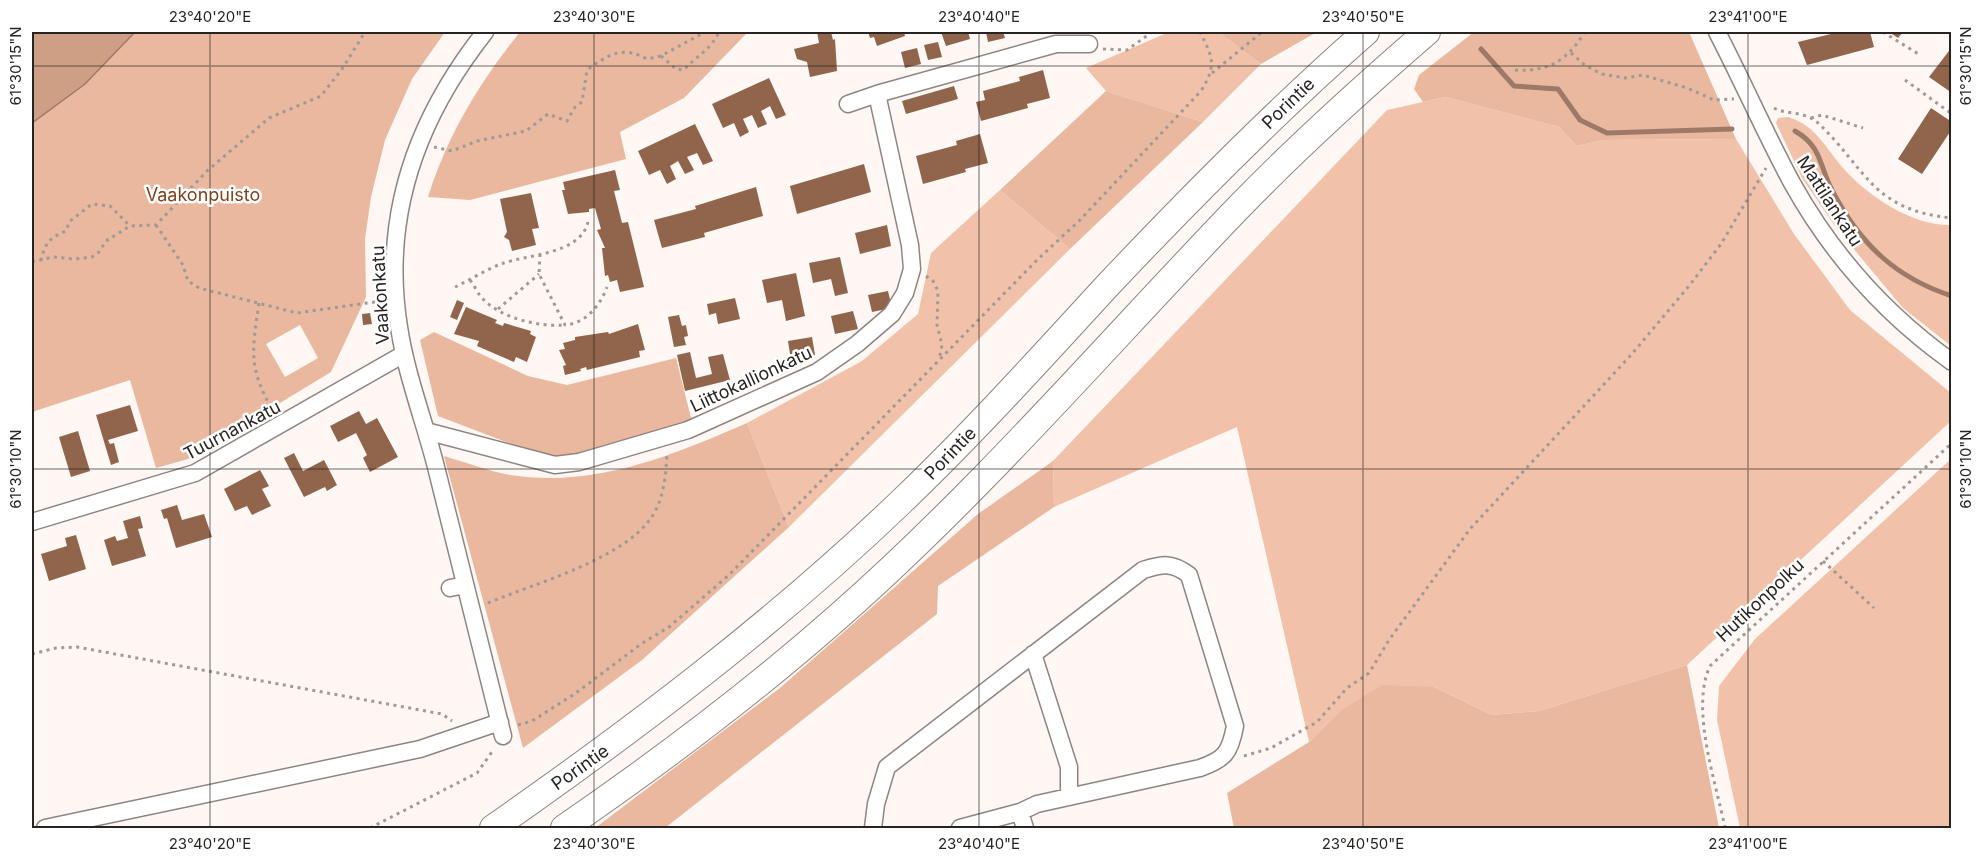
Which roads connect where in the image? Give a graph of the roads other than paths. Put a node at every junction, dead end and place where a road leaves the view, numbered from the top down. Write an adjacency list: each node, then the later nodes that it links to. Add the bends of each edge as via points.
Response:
1 (485, 32): 8 (street, Vaakonkatu, via 440,97 417,146 399,209 394,257)
2 (1366, 32): 16 (highway, Porintie, via 1209,180 903,500 817,580 637,726)
3 (1427, 32): 17 (highway, via 1334,113 1239,207 939,521 841,615 652,768)
4 (1717, 32): 9 (street, Mattilankatu, via 1768,136 1820,227 1890,312)
5 (1089, 44): 6 (street, via 1056,44)
6 (877, 94): 7 (street); 10 (street, Liittokallionkatu, via 907,228 912,269 905,293 892,314 818,372 666,436 579,462 555,465)
7 (848, 104)
8 (404, 354): 10 (street, Vaakonkatu); 11 (street, Tuurnankatu, via 195,474)
9 (1952, 362)
10 (426, 431): 15 (street, Vaakonkatu, via 458,586 471,609 502,729)
11 (32, 522)
12 (1033, 654): 13 (street, via 1069,767); 13 (street, via 1143,570 1164,563 1178,566 1189,575 1234,726 1232,744 1221,760); 18 (street, via 887,767)
13 (1069, 797): 14 (street)
14 (1020, 812): 19 (street); 20 (street)
15 (45, 828)
16 (493, 828)
17 (564, 828)
18 (873, 828)
19 (960, 828)
20 (1025, 828)

